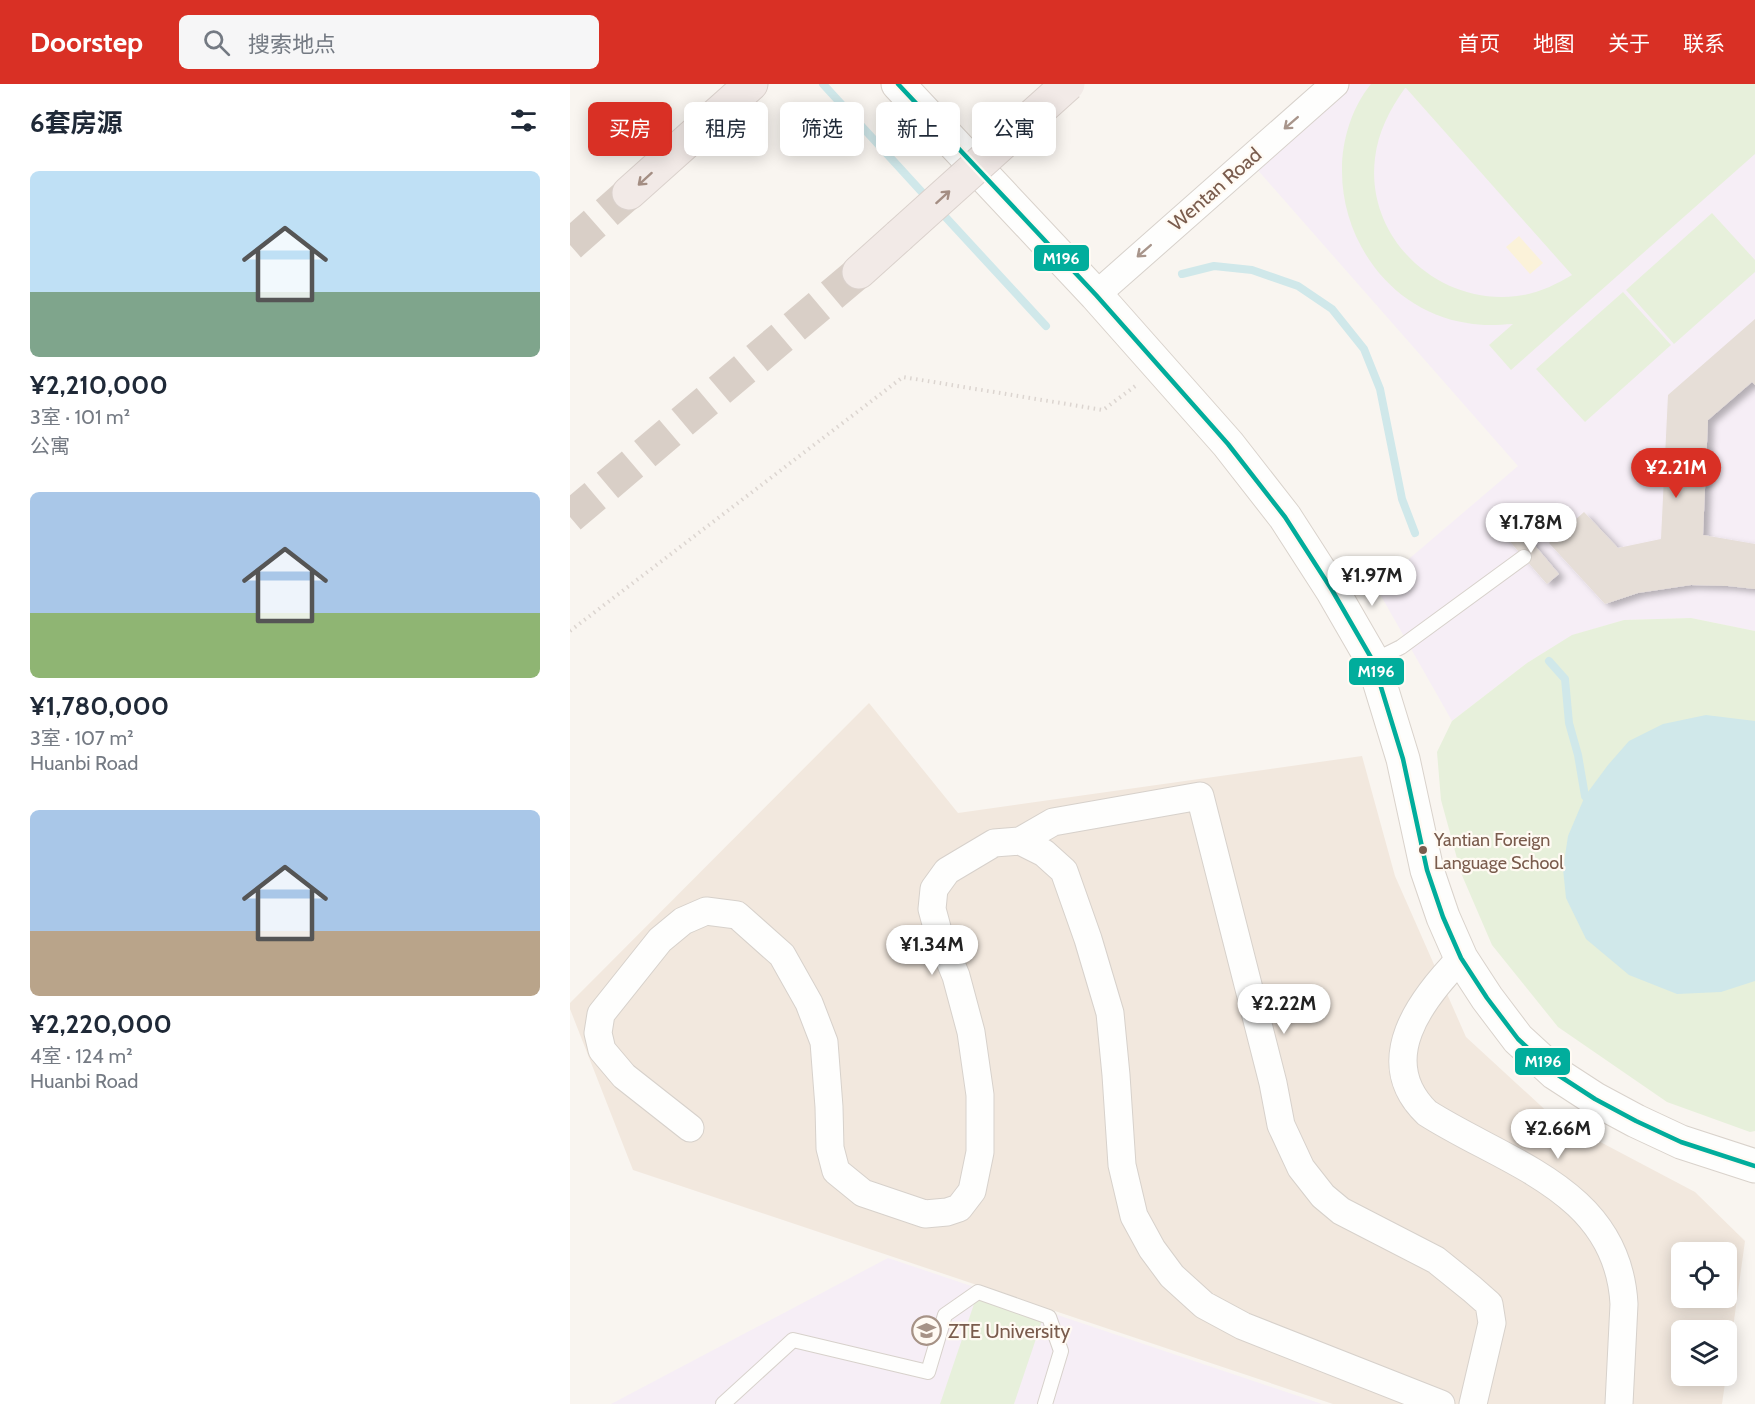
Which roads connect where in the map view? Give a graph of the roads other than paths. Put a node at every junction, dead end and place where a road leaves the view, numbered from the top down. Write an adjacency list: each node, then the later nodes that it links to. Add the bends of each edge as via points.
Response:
1 (751, 84): 5 (highway, one-way to 5)
2 (898, 84): 7 (street)
3 (1068, 84): 6 (highway, one-way to 3, bridge)
4 (1335, 84): 7 (street, Wentan Road, one-way to 7)
5 (629, 193)
6 (859, 272)
7 (1096, 294): 9 (street, via 1228,444 1285,517)
8 (1524, 557): 9 (lane, via 1401,647)
9 (1373, 661): 11 (street, via 1403,759 1427,870)
10 (1020, 841): 12 (street, via 994,843 947,871 934,889 932,909 971,1032 980,1095 980,1152 972,1191 959,1208 925,1214 863,1193 836,1171 830,1148 824,1042 809,1003 782,955 737,915 706,911 683,921 660,940 601,1014 598,1033 602,1050 624,1076); 16 (street, via 1044,853 1064,871 1088,939 1110,1013 1122,1165 1134,1216 1152,1250 1204,1305 1243,1326); 17 (street, via 1053,822 1200,796 1281,1125 1301,1168 1323,1196 1341,1211 1436,1260 1489,1304 1492,1323)
11 (1461, 958): 13 (street, via 1518,1039 1556,1073 1636,1122 1681,1142); 18 (street, via 1440,980 1409,1030 1402,1060 1409,1090 1427,1113 1550,1181 1578,1204 1602,1235 1624,1288)
12 (690, 1128)
13 (1755, 1166)
14 (723, 1404): 15 (lane, via 793,1340 928,1372 945,1315 978,1292 1048,1317 1061,1351)
15 (1045, 1404)
16 (1441, 1404)
17 (1473, 1404)
18 (1619, 1404)

